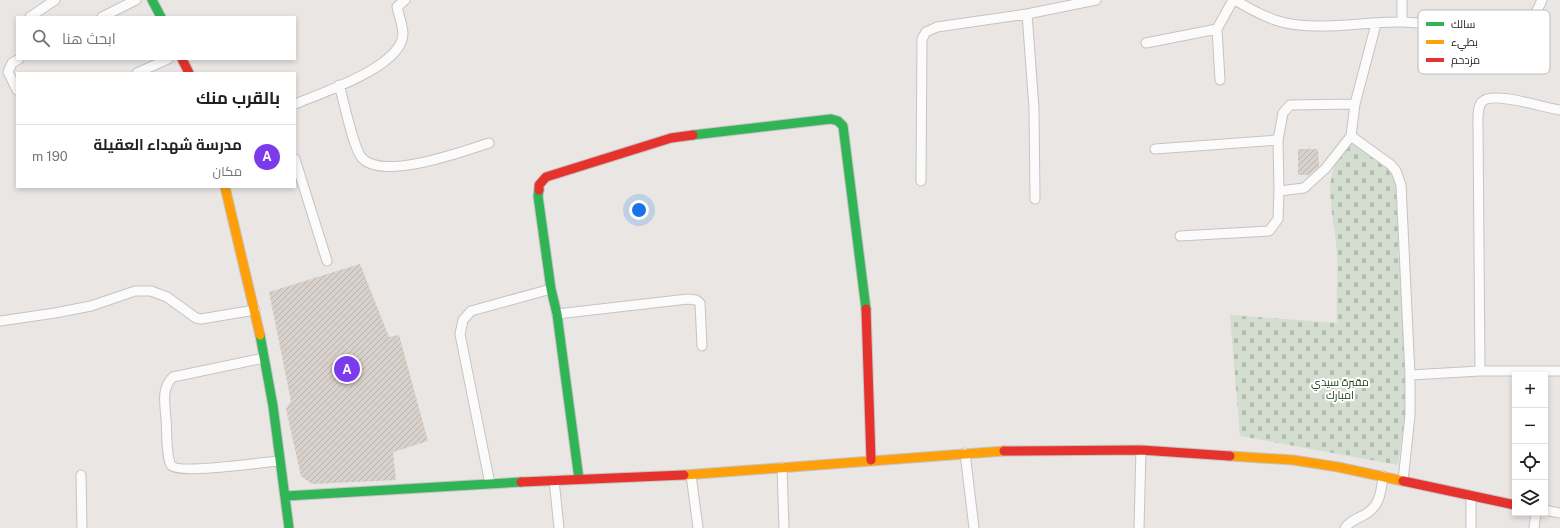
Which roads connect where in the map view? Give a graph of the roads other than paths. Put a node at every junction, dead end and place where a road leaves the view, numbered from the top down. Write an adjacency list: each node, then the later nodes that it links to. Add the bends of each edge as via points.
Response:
1 (55, 0): 12 (street)
2 (136, 0): 13 (street)
3 (152, 0): 14 (street)
4 (405, 0): 9 (street)
5 (1096, 0): 11 (street)
6 (1234, 0): 17 (street, via 1283,22 1301,25); 18 (street)
7 (1402, 0): 15 (street)
8 (1542, 0): 10 (street)
9 (395, 4): 26 (street, via 403,35 398,48 365,74)
10 (1538, 10)
11 (1027, 14): 36 (street, via 937,27 926,32 922,39); 39 (street, via 1034,108)
12 (31, 16)
13 (104, 16)
14 (160, 16)
15 (1402, 22): 16 (street); 17 (street)
16 (1418, 23)
17 (1376, 24): 29 (street)
18 (1217, 29): 19 (street); 25 (street)
19 (1146, 43)
20 (17, 60): 27 (street, via 12,63 8,72)
21 (166, 60): 23 (street)
22 (182, 60): 24 (street)
23 (139, 72)
24 (188, 72)
25 (1220, 80)
26 (339, 85): 28 (street); 33 (street, via 362,158 374,166 425,163)
27 (16, 88)
28 (296, 104)
29 (1355, 104): 31 (street); 32 (street, via 1290,105 1283,113)
30 (1560, 110): 48 (street, via 1508,99 1490,98 1483,101 1479,109)
31 (1351, 136): 38 (street, via 1325,170 1304,188); 50 (street, via 1391,165 1401,185)
32 (1278, 140): 34 (street); 38 (street)
33 (489, 143)
34 (1155, 150)
35 (296, 162): 41 (street)
36 (921, 181)
37 (225, 188): 43 (street)
38 (1279, 191): 40 (street, via 1278,219 1269,231)
39 (1036, 199)
40 (1180, 236)
41 (327, 261)
42 (551, 289): 44 (street); 53 (street, via 538,196 540,185 546,177 671,138 831,119 838,121 843,126 845,136 866,310); 62 (street, via 471,311 463,320 460,334)
43 (254, 310): 45 (street, via 201,319 167,297 151,291 135,291 91,306); 47 (street)
44 (557, 314): 46 (street, via 696,300 700,303); 60 (street)
45 (0, 321)
46 (702, 346)
47 (264, 358): 54 (street); 54 (street, via 174,377 168,381 164,399 169,452 171,464 180,469)
48 (1480, 371): 49 (street); 50 (street)
49 (1560, 371)
50 (1410, 375): 61 (street, via 1410,415)
51 (1142, 450): 52 (street, via 1060,449); 58 (street, via 1293,460); 75 (street)
52 (965, 453): 53 (street); 74 (street)
53 (871, 460): 55 (street)
54 (279, 461): 63 (street)
55 (782, 467): 57 (street); 73 (street)
56 (81, 474): 69 (street)
57 (691, 475): 60 (street); 72 (street)
58 (1383, 476): 61 (street); 76 (street, via 1381,496 1374,508 1368,514 1350,522)
59 (554, 480): 60 (street); 62 (street); 71 (street)
60 (579, 480)
61 (1403, 481): 64 (street)
62 (490, 484): 63 (street)
63 (286, 496): 70 (street)
64 (1470, 496): 65 (street); 77 (street)
65 (1512, 504)
66 (1548, 511): 67 (street)
67 (1560, 513)
68 (1536, 516): 78 (street)
69 (82, 528)
70 (289, 528)
71 (559, 528)
72 (698, 528)
73 (784, 528)
74 (974, 528)
75 (1139, 528)
76 (1345, 528)
77 (1471, 528)
78 (1534, 528)

